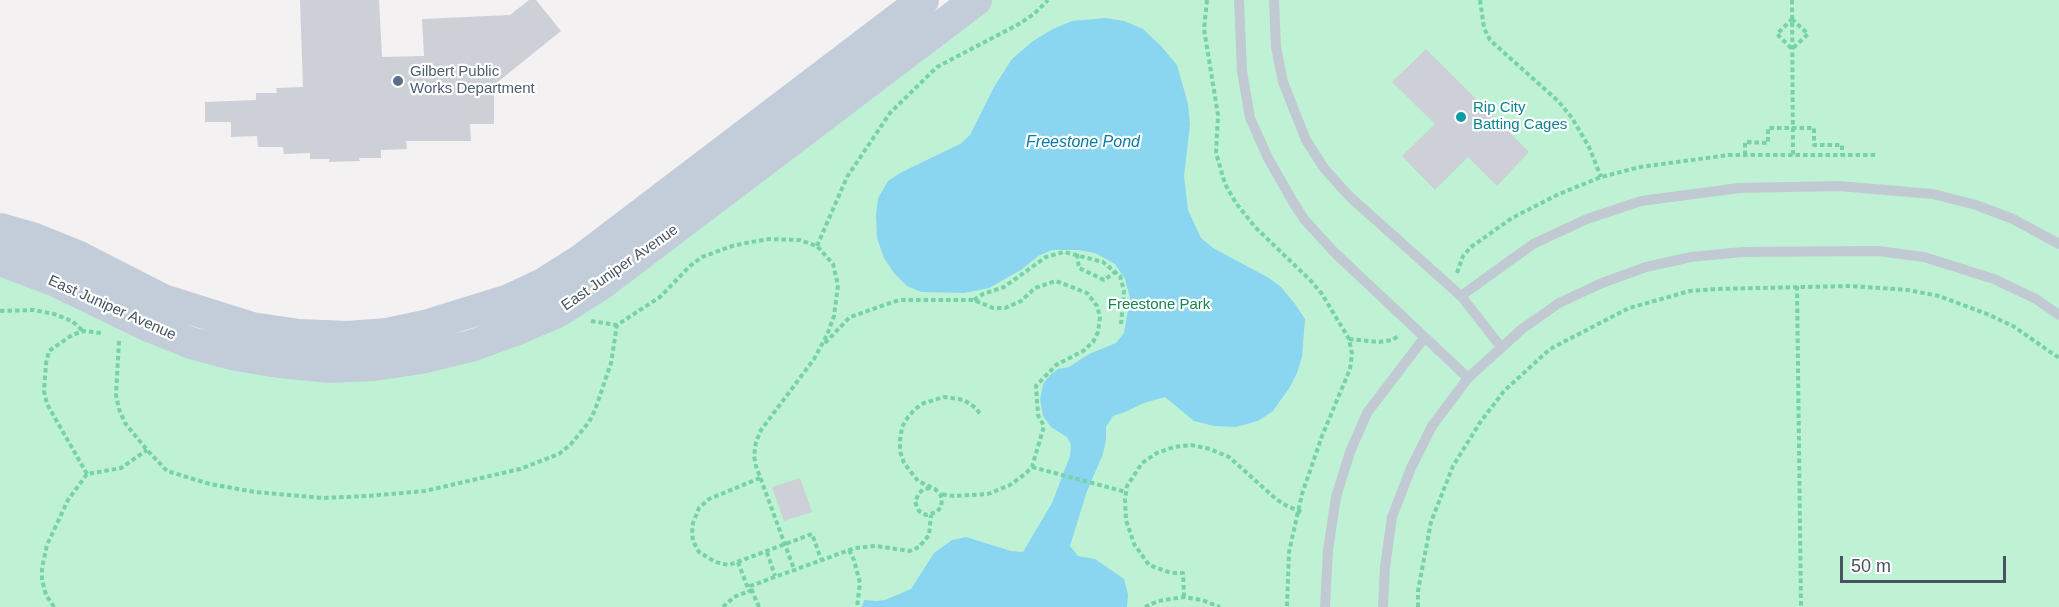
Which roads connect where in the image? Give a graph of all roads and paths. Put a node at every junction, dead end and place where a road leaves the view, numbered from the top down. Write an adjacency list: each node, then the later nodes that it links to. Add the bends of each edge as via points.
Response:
1 (923, 0): 16 (street, East Juniper Avenue, via 581,260 509,300 426,326 348,337 252,328 163,300 77,256)
2 (976, 0): 20 (street, East Juniper Avenue, via 600,285 557,312 471,346 375,365 330,367 236,355 151,327 56,281)
3 (1048, 0): 18 (path, via 1019,24 937,67 890,113 847,177)
4 (1207, 0): 33 (path, via 1204,29 1218,115 1216,153 1225,184 1255,227 1311,281)
5 (1239, 0): 30 (lane, via 1242,71 1250,118 1268,158 1311,228)
6 (1274, 0): 23 (lane, via 1276,47 1283,82 1306,140 1349,196)
7 (1480, 0): 15 (path, via 1490,40 1572,118)
8 (1792, 0): 9 (path)
9 (1792, 19): 10 (path); 10 (path, via 1777,34); 10 (path, via 1808,34)
10 (1792, 49): 11 (path)
11 (1793, 128): 12 (path, via 1768,128 1768,143 1745,142); 13 (path); 14 (path, via 1814,128 1814,145 1842,145)
12 (1745, 155)
13 (1793, 155)
14 (1842, 155)
15 (1601, 177)
16 (0, 229)
17 (2059, 244): 23 (lane, via 2013,219 1933,194 1839,186 1739,188 1641,201 1587,219 1533,244)
18 (817, 246): 29 (path, via 801,240 769,239 714,252 690,266 660,297); 35 (path, via 833,264 838,285 834,316)
19 (1077, 254): 21 (path, via 1103,262); 21 (path, via 1079,268 1104,280); 24 (path, via 1064,252 1046,257 1004,287)
20 (0, 260)
21 (1114, 272): 28 (path, via 1120,276 1124,291)
22 (1797, 286): 36 (path, via 1882,288 1939,296 2013,326); 67 (path, via 1690,291 1629,308 1550,349 1504,391 1453,466 1431,522); 68 (path)
23 (1461, 296): 34 (lane)
24 (974, 300): 35 (path, via 899,300 872,308 850,317); 40 (path, via 1005,308 1021,301 1035,288 1056,281 1087,293 1097,306 1100,317 1093,342 1056,365 1036,386 1038,415 1044,426)
25 (0, 311): 41 (path, via 54,314 84,331 49,351 44,391 54,418)
26 (2059, 315): 34 (lane, via 1994,279 1924,257 1869,251 1742,252 1691,257 1625,274 1559,303)
27 (589, 320): 29 (path)
28 (1121, 324)
29 (617, 325): 39 (path, via 609,370 589,422 559,454 520,469 425,490 323,498 255,492 188,478 167,471)
30 (1411, 327): 32 (lane); 33 (path, via 1386,342)
31 (119, 336): 39 (path, via 119,409)
32 (1424, 338): 37 (lane); 65 (lane, via 1367,413 1350,452 1336,497)
33 (1349, 339): 46 (path, via 1350,369 1306,479)
34 (1501, 346): 37 (lane)
35 (820, 348): 42 (path, via 761,430 754,456)
36 (2059, 358)
37 (1468, 378): 66 (lane, via 1432,426 1392,517)
38 (980, 414): 43 (path, via 964,400 944,397 924,403 908,417 902,427 900,451 918,481)
39 (147, 450): 41 (path, via 121,468)
40 (1032, 467): 44 (path); 45 (path, via 1010,485 988,494)
41 (87, 474): 58 (path, via 64,507 44,556 42,580)
42 (760, 478): 49 (path); 53 (path, via 709,499 699,508 693,523 693,541 699,552 715,562)
43 (930, 488): 45 (path); 48 (path, via 919,493 915,502 919,511)
44 (1126, 492): 46 (path, via 1133,475 1149,458 1174,447 1191,445 1229,457 1276,499); 57 (path, via 1125,510 1134,544 1149,565 1183,573)
45 (940, 494): 48 (path, via 941,507)
46 (1298, 510): 47 (path); 64 (path, via 1289,552)
47 (1304, 513)
48 (931, 514): 50 (path, via 929,535 920,547 910,551 876,546)
49 (785, 545): 51 (path); 52 (path, via 812,534); 54 (path)
50 (848, 550): 52 (path); 61 (path, via 860,583)
51 (767, 552): 53 (path); 55 (path)
52 (821, 560): 54 (path)
53 (738, 562): 56 (path)
54 (794, 569): 55 (path)
55 (775, 576): 56 (path, via 750,586)
56 (750, 590): 59 (path); 60 (path)
57 (1184, 597): 62 (path); 63 (path)
58 (54, 607)
59 (723, 607)
60 (759, 607)
61 (857, 607)
62 (1144, 607)
63 (1220, 607)
64 (1287, 607)
65 (1325, 607)
66 (1383, 607)
67 (1418, 607)
68 (1801, 607)

